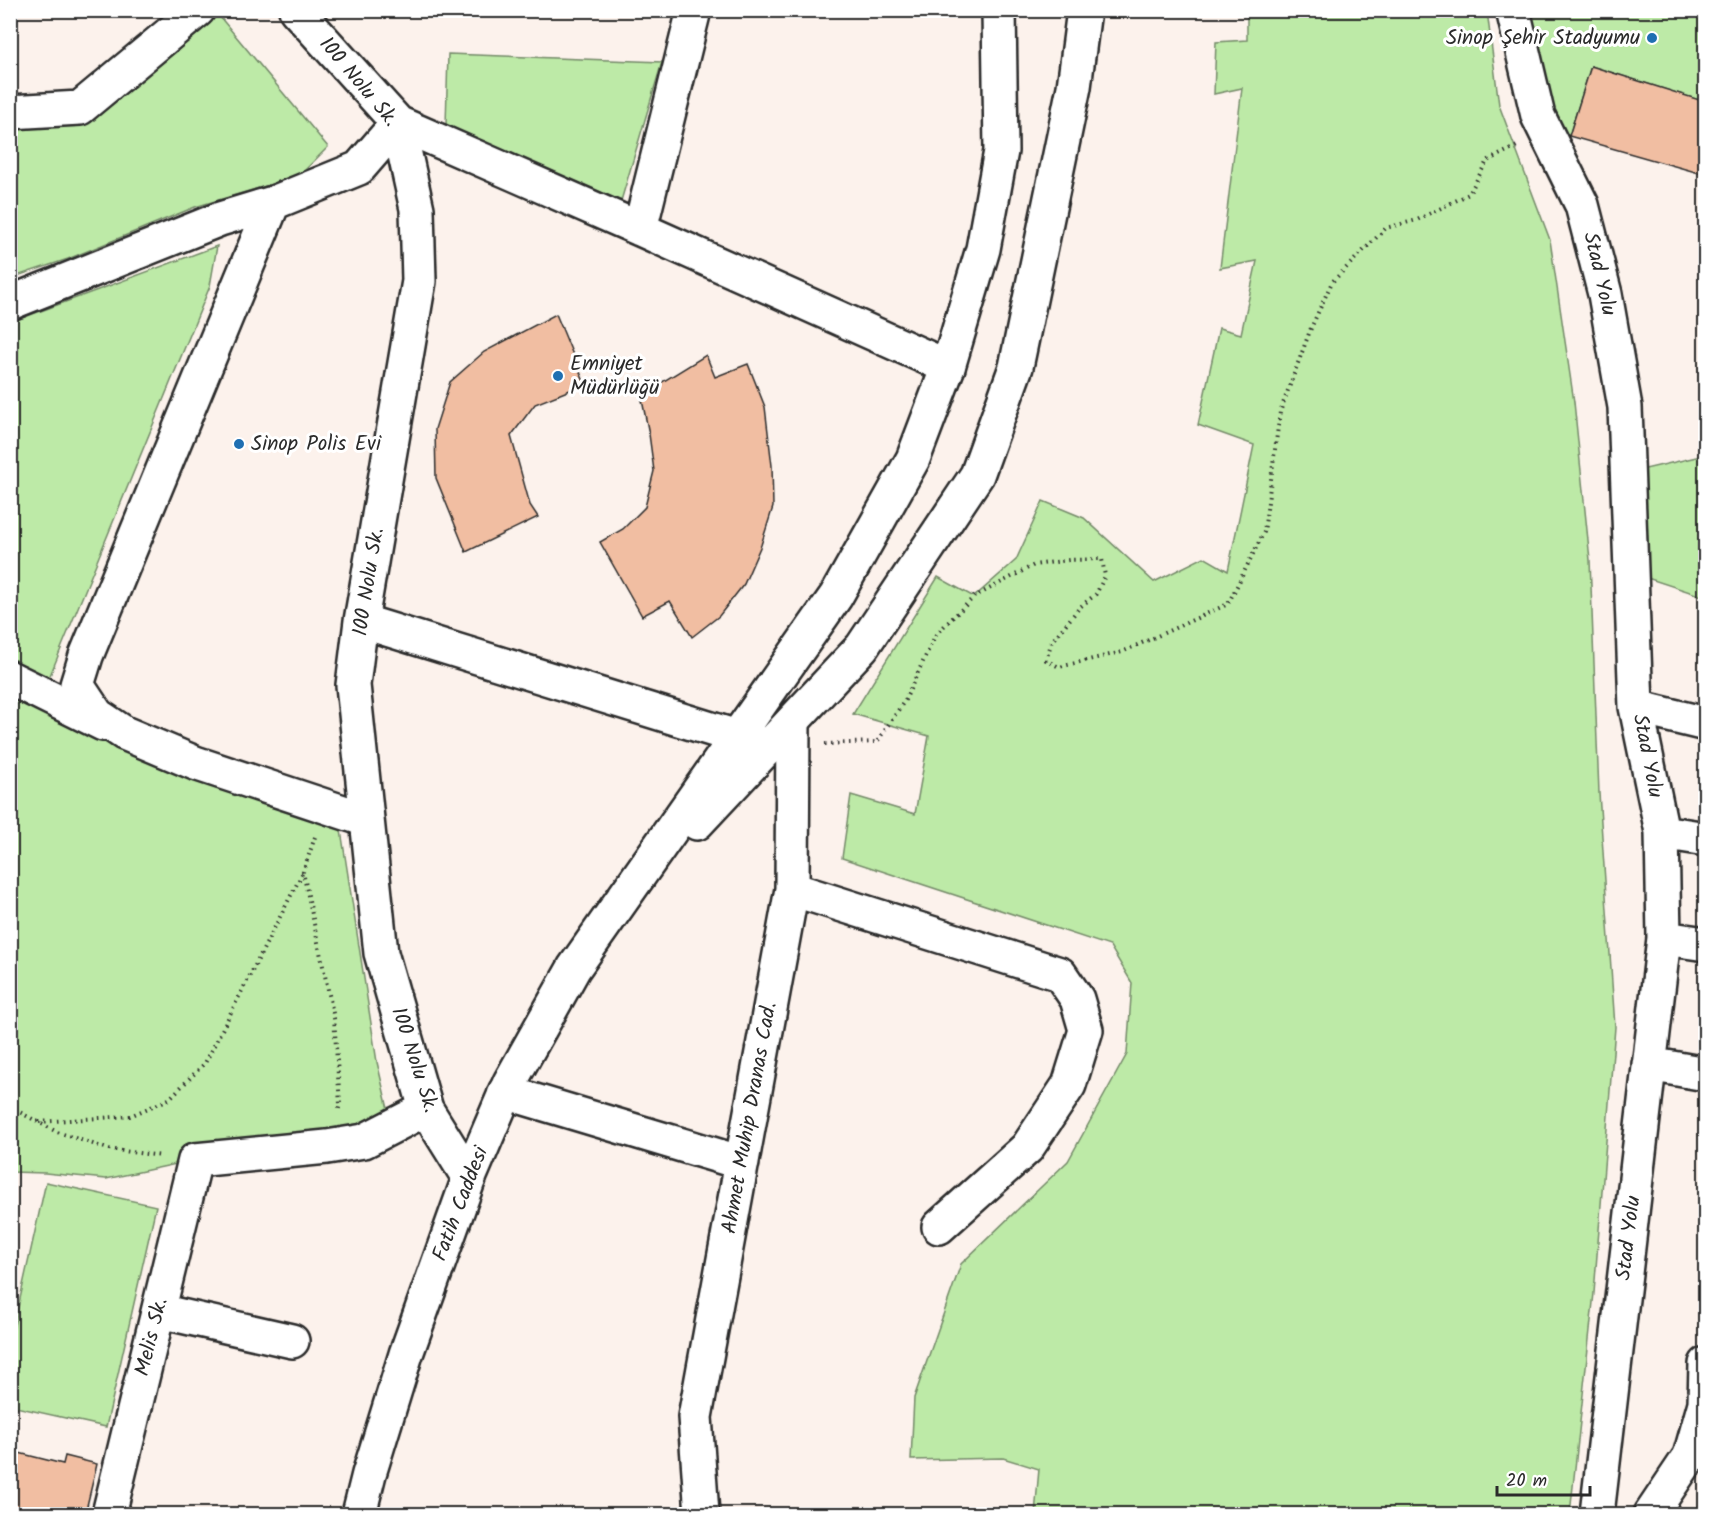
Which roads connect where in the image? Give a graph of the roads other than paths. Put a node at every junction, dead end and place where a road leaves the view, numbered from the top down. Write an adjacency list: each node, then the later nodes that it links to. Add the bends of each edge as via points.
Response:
1 (198, 10): 7 (main road, via 80,108)
2 (296, 10): 8 (main road, 100 Nolu Sk.)
3 (694, 10): 10 (main road)
4 (999, 10): 12 (main road, via 1001,151 983,249)
5 (1084, 10): 16 (main road, via 1074,87 1016,367 977,475 862,647)
6 (1513, 10): 15 (main road, Stad Yolu, via 1538,116 1582,205 1605,294 1625,407)
7 (10, 112)
8 (398, 123): 9 (main road, via 358,168); 10 (main road); 13 (main road, 100 Nolu Sk., via 417,209 419,281)
9 (273, 202): 11 (main road, via 220,219); 18 (main road, via 77,685 97,715)
10 (640, 229): 12 (main road)
11 (10, 303)
12 (948, 367): 19 (main road, via 913,459 836,596)
13 (361, 621): 19 (main road); 20 (main road, 100 Nolu Sk., via 353,685)
14 (10, 678): 18 (main road)
15 (1636, 707): 17 (main road); 21 (main road, Stad Yolu)
16 (793, 721): 23 (main road, Ahmet Muhip Dranas Cad.); 24 (main road)
17 (1706, 724)
18 (124, 734): 20 (main road, via 195,763)
19 (737, 737): 24 (main road)
20 (367, 820): 30 (main road, 100 Nolu Sk., via 381,953)
21 (1662, 831): 22 (main road); 25 (main road, Stad Yolu)
22 (1706, 839)
23 (792, 889): 31 (main road, Ahmet Muhip Dranas Cad.); 33 (main road, via 1060,974 1077,999 1086,1030 1070,1085 1027,1148)
24 (612, 914): 29 (main road, Fatih Caddesi, via 574,968)
25 (1664, 938): 26 (main road); 27 (main road, Stad Yolu)
26 (1706, 944)
27 (1649, 1064): 28 (main road); 40 (main road, Stad Yolu)
28 (1706, 1074)
29 (505, 1092): 31 (main road); 32 (main road, Fatih Caddesi)
30 (426, 1109): 32 (main road, 100 Nolu Sk.); 34 (main road, Melis Sk., via 364,1141 195,1160)
31 (742, 1162): 39 (main road, Ahmet Muhip Dranas Cad., via 695,1417)
32 (469, 1178): 38 (main road, Fatih Caddesi, via 406,1354)
33 (939, 1227)
34 (159, 1311): 35 (main road); 37 (main road, Melis Sk.)
35 (292, 1341)
36 (1706, 1364): 41 (main road, via 1705,1403 1690,1456)
37 (109, 1515)
38 (359, 1515)
39 (702, 1515)
40 (1596, 1515)
41 (1651, 1515)

